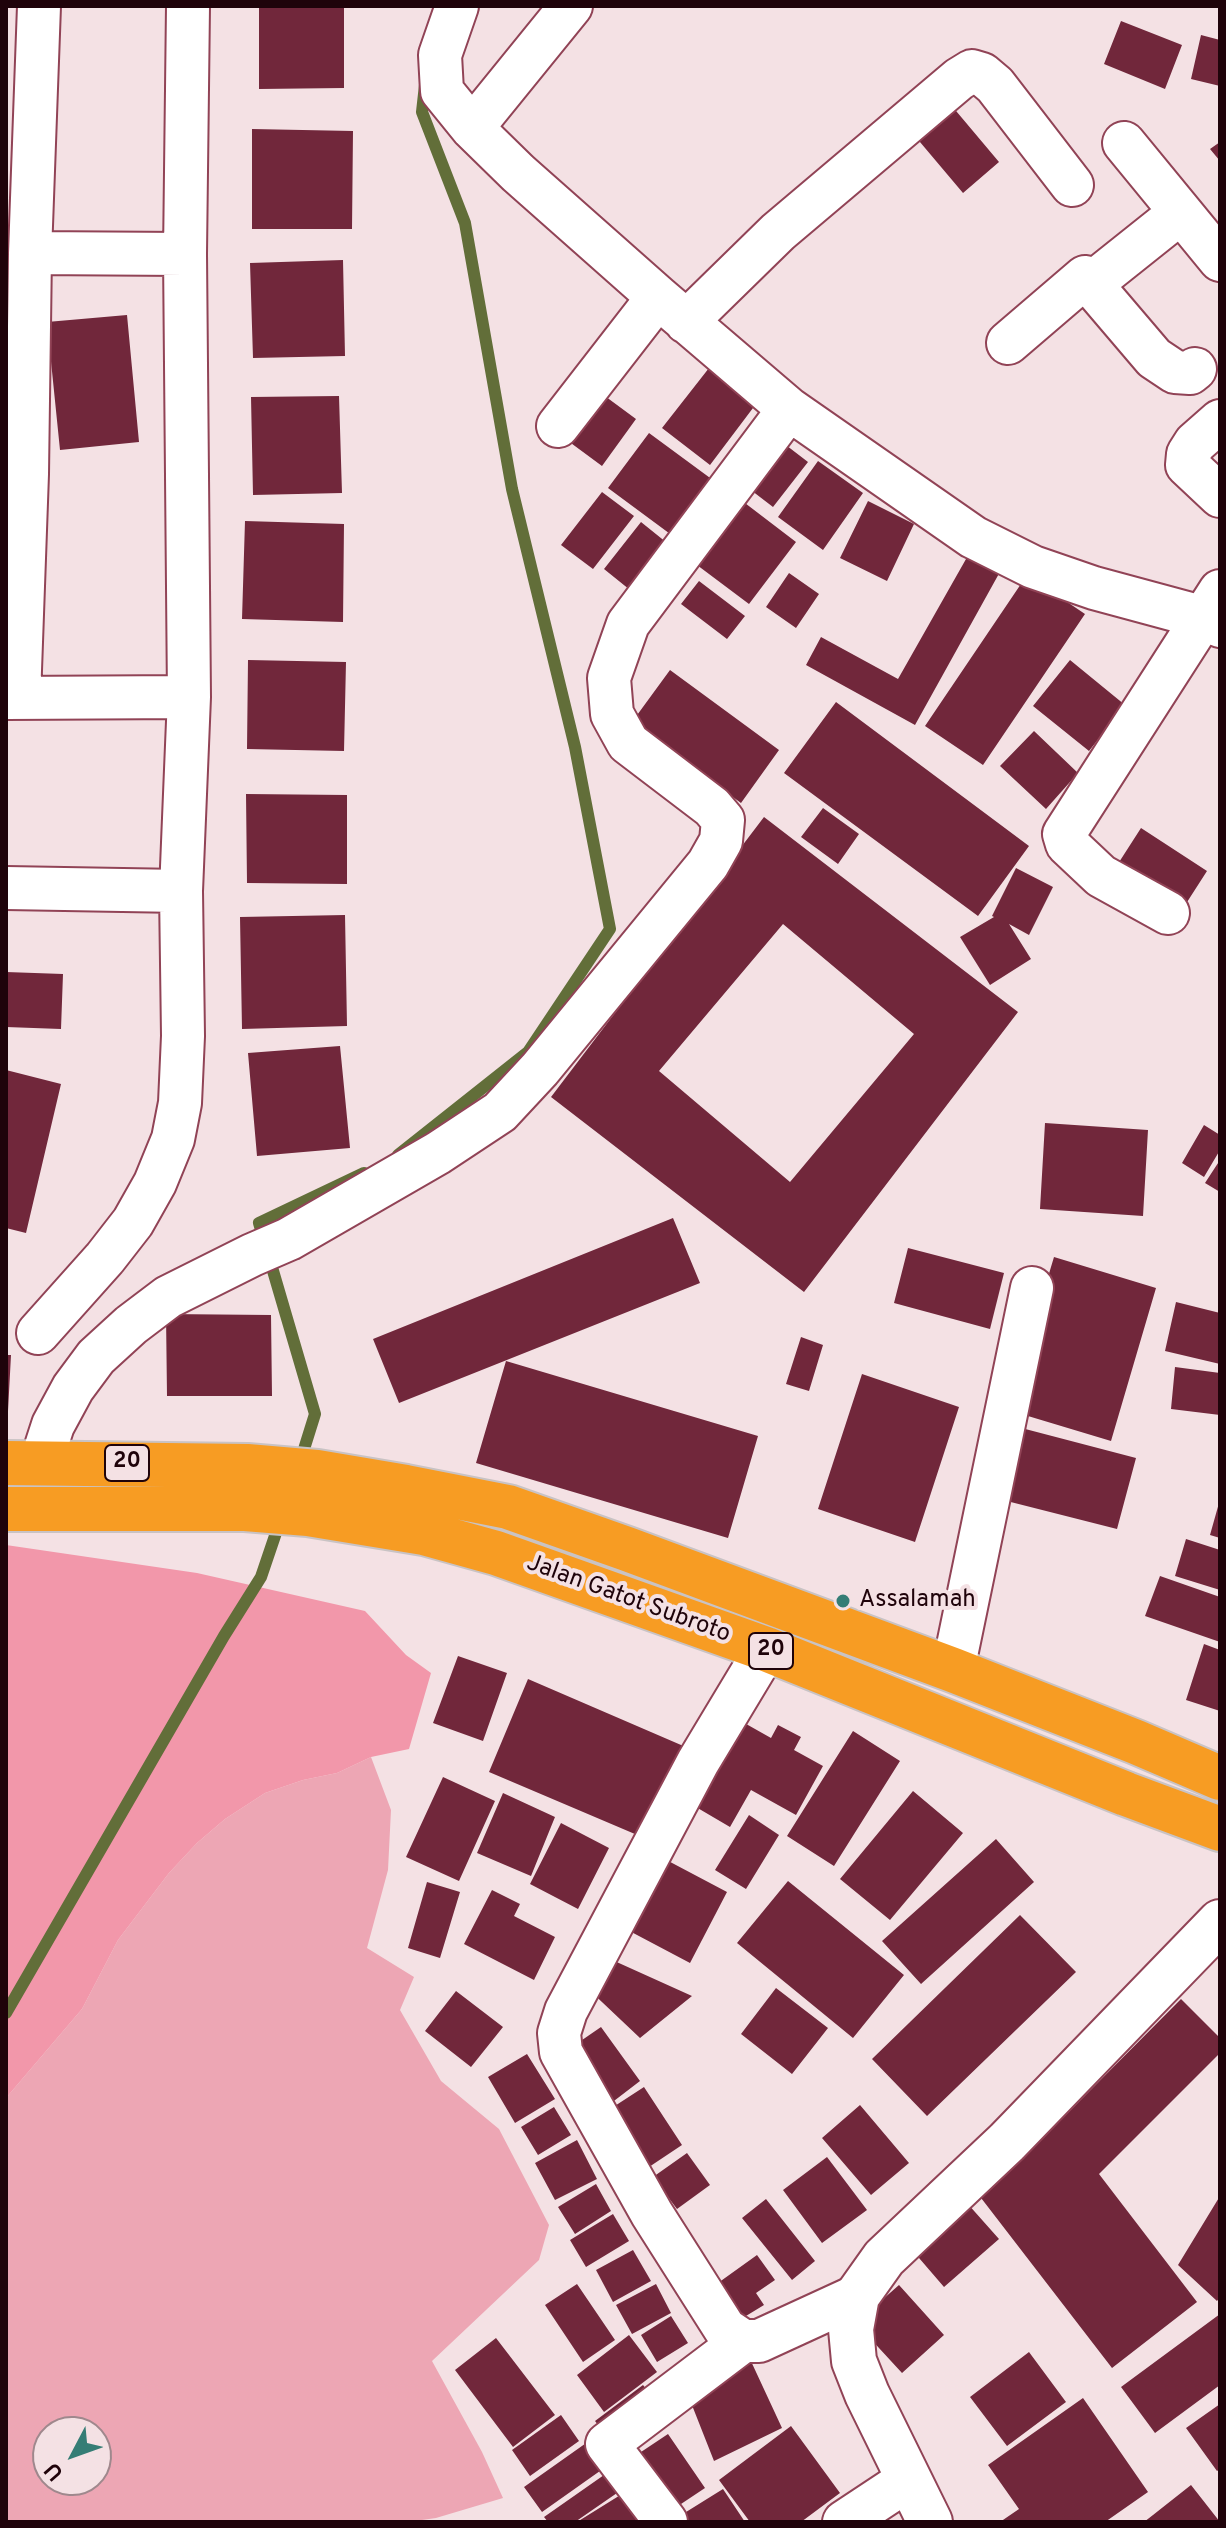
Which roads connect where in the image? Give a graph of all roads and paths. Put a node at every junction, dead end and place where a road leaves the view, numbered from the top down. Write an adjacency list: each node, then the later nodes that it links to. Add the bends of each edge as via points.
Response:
1 (39, 6): 9 (street)
2 (188, 6): 10 (street)
3 (457, 6): 5 (street, via 440,55 442,91)
4 (571, 6): 5 (street)
5 (480, 136): 13 (street)
6 (1124, 143): 8 (street)
7 (1072, 185): 13 (street, via 995,85 972,71 778,232)
8 (1180, 213): 11 (street); 12 (street)
9 (30, 253): 10 (street); 22 (street, via 28,458)
10 (185, 254): 21 (street)
11 (1220, 260)
12 (1091, 284): 14 (street, via 1085,277); 15 (street, via 1154,358 1175,372)
13 (672, 310): 16 (street); 18 (street)
14 (1008, 343)
15 (1212, 371)
16 (789, 409): 20 (street, via 961,529 1033,567 1082,584); 28 (street, via 628,624 609,678 612,714 628,743 723,820 721,841 708,864 500,1112 270,1247 168,1297 96,1357)
17 (1220, 421): 19 (street, via 1195,443 1187,465)
18 (558, 426)
19 (1220, 496)
20 (1215, 612): 25 (street, via 1064,834 1067,844 1101,876)
21 (189, 697): 22 (street); 24 (street)
22 (12, 698)
23 (6, 888): 24 (street)
24 (181, 891): 27 (street, via 183,1036 173,1139 133,1222)
25 (1168, 913)
26 (1032, 1288): 31 (street)
27 (38, 1333)
28 (23, 1463): 31 (highway, Jalan Gatot Subroto / 20, via 317,1472 508,1507)
29 (6, 1509): 30 (highway, Jalan Gatot Subroto / 20, via 245,1509 424,1533 496,1553)
30 (766, 1649): 33 (highway, Jalan Gatot Subroto / 20); 36 (street, via 698,1762 559,2033 561,2052 652,2214 725,2329)
31 (953, 1670): 32 (highway, Jalan Gatot Subroto / 20)
32 (1220, 1778)
33 (1220, 1829)
34 (1220, 1922): 35 (main road, via 1007,2142 884,2258)
35 (857, 2296): 36 (street, via 759,2341); 37 (main road, via 851,2329 854,2361)
36 (743, 2341): 38 (street, via 607,2444)
37 (909, 2479): 39 (street); 40 (main road)
38 (666, 2522)
39 (844, 2522)
40 (930, 2522)

